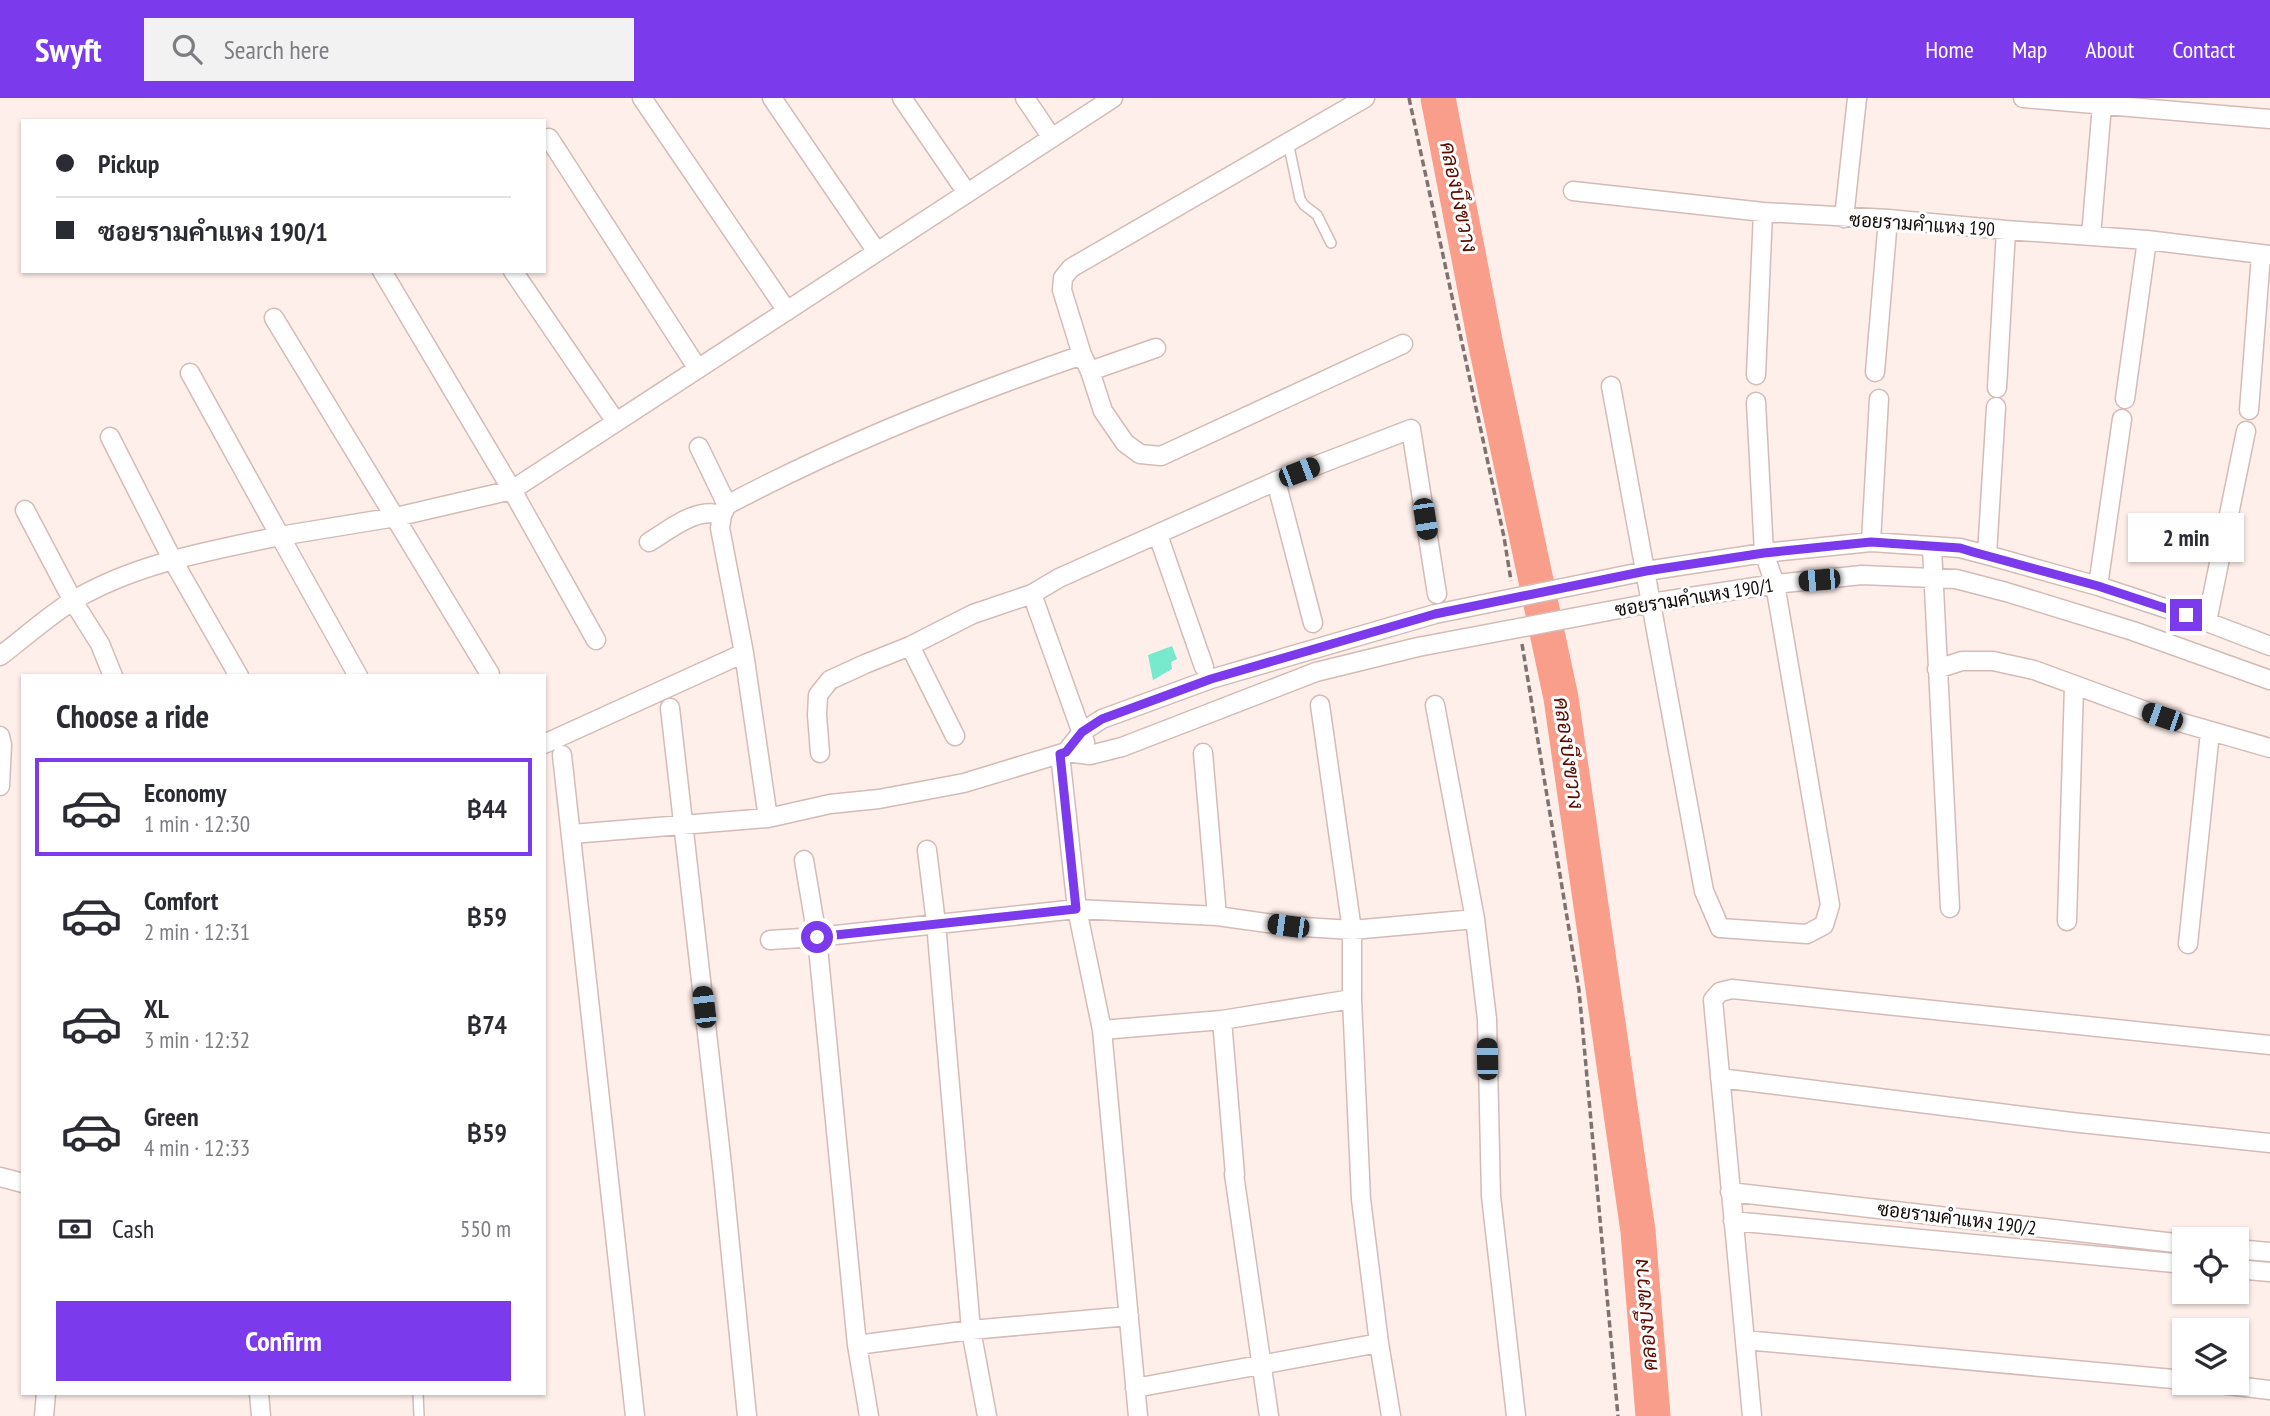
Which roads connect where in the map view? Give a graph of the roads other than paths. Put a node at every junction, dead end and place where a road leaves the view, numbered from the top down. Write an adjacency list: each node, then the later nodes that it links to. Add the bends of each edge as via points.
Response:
1 (642, 98): 27 (street)
2 (772, 98): 23 (street)
3 (902, 98): 15 (street)
4 (1026, 98): 12 (street)
5 (1113, 98): 12 (street)
6 (1365, 98): 13 (street)
7 (1857, 98): 17 (street)
8 (2023, 98): 9 (street)
9 (2102, 105): 10 (street); 20 (street)
10 (2270, 119)
11 (548, 138): 32 (street)
12 (1052, 138): 15 (street)
13 (1288, 142): 22 (lane, via 1300,199 1317,215); 31 (street, via 1071,268 1063,278 1062,290)
14 (1573, 191): 16 (street, ซอยรามคำแหง 190)
15 (967, 193): 23 (street)
16 (1763, 212): 17 (street, ซอยรามคำแหง 190); 35 (street)
17 (1844, 218): 18 (street, ซอยรามคำแหง 190)
18 (1888, 219): 19 (street, ซอยรามคำแหง 190); 33 (street)
19 (2006, 230): 20 (street, ซอยรามคำแหง 190); 37 (street)
20 (2091, 236): 21 (street, ซอยรามคำแหง 190)
21 (2147, 240): 24 (street, ซอยรามคำแหง 190); 39 (street)
22 (1331, 243)
23 (877, 252): 27 (street)
24 (2266, 255): 42 (street)
25 (383, 273): 49 (street)
26 (514, 273): 44 (street)
27 (787, 311): 32 (street)
28 (274, 318): 52 (street)
29 (1403, 344): 31 (street, via 1161,457 1140,454 1125,443 1102,411)
30 (1156, 348): 31 (street)
31 (1086, 363): 51 (street, via 976,393 796,468)
32 (698, 369): 44 (street)
33 (1875, 372)
34 (190, 373): 54 (street)
35 (1756, 374)
36 (1611, 386): 61 (street)
37 (1997, 388)
38 (1879, 399): 56 (street)
39 (2125, 399)
40 (1756, 402): 58 (street)
41 (1996, 407): 59 (street)
42 (2249, 410)
43 (2122, 419): 64 (street)
44 (616, 422): 49 (street)
45 (2246, 431): 70 (street)
46 (110, 437): 60 (street)
47 (699, 447): 51 (street)
48 (1276, 481): 53 (street); 66 (street, via 1411,429); 71 (street)
49 (512, 490): 52 (street); 72 (street)
50 (25, 510): 67 (street)
51 (724, 510): 55 (street, via 701,512); 76 (street, via 720,528)
52 (396, 517): 54 (street); 82 (street)
53 (1158, 535): 65 (street); 83 (street)
54 (279, 536): 60 (street); 81 (street)
55 (649, 542)
56 (1871, 542): 57 (street, ซอยรามคำแหง 190/1); 58 (street, ซอยรามคำแหง 190/1)
57 (1932, 548): 59 (street, ซอยรามคำแหง 190/1, via 1960,548); 62 (street)
58 (1764, 553): 61 (street, ซอยรามคำแหง 190/1); 63 (street)
59 (1987, 555): 64 (street, ซอยรามคำแหง 190/1)
60 (172, 559): 67 (street, via 129,573); 80 (street)
61 (1646, 571): 68 (street); 69 (street, ซอยรามคำแหง 190/1)
62 (1932, 577): 63 (street, ซอยรามคำแหง 190/1, via 1862,575); 78 (street); 84 (street, ซอยรามคำแหง 190/1, via 2006,592)
63 (1775, 584): 68 (street, ซอยรามคำแหง 190/1); 68 (street, via 1830,905 1824,925 1807,934 1720,928 1704,891)
64 (2098, 586): 70 (street, ซอยรามคำแหง 190/1)
65 (1032, 594): 73 (street, via 973,614); 90 (street)
66 (1437, 594)
67 (73, 601): 77 (street); 79 (street, via 100,643)
68 (1651, 603): 75 (street, ซอยรามคำแหง 190/1)
69 (1416, 619): 75 (street); 83 (street, ซอยรามคำแหง 190/1, via 1211,679)
70 (2207, 622): 74 (street, ซอยรามคำแหง 190/1)
71 (1313, 623)
72 (596, 640)
73 (910, 646): 93 (street); 97 (street, via 830,680 818,695)
74 (2270, 646)
75 (1418, 647): 89 (street, ซอยรามคำแหง 190/1, via 1316,672)
76 (744, 653): 94 (street); 102 (street)
77 (0, 656)
78 (1937, 669): 85 (street, via 1993,661); 107 (street)
79 (112, 674)
80 (238, 674)
81 (357, 674)
82 (490, 674)
83 (1202, 676): 89 (street); 90 (street, ซอยรามคำแหง 190/1)
84 (2270, 680)
85 (2074, 686): 91 (street); 111 (street)
86 (1320, 705): 113 (street)
87 (1435, 705): 110 (street)
88 (670, 708): 103 (street)
89 (1209, 714): 100 (street, ซอยรามคำแหง 190/1)
90 (1082, 732): 98 (street); 100 (street)
91 (2210, 732): 95 (street); 116 (street)
92 (0, 736): 101 (street)
93 (955, 736)
94 (546, 743)
95 (2270, 748)
96 (1203, 752): 109 (street)
97 (820, 753)
98 (1063, 753): 100 (street); 102 (street, via 964,783); 108 (street)
99 (562, 755): 104 (street)
100 (1090, 755)
101 (0, 786)
102 (768, 818): 103 (street)
103 (683, 824): 104 (street); 150 (street)
104 (572, 834): 149 (street)
105 (927, 850): 112 (street)
106 (804, 860): 114 (street)
107 (1950, 908)
108 (1076, 909): 109 (street); 112 (street); 119 (street)
109 (1217, 916): 113 (street)
110 (1475, 919): 113 (street); 156 (street, via 1487,1019 1491,1196)
111 (2067, 921)
112 (936, 923): 114 (street); 134 (street)
113 (1352, 930): 117 (street)
114 (817, 937): 115 (street); 137 (street)
115 (770, 940)
116 (2188, 944)
117 (1352, 999): 118 (street); 136 (street, via 1362,1199)
118 (1222, 1020): 119 (street); 138 (street, via 1234,1174)
119 (1102, 1030): 133 (street)
120 (2270, 1045): 121 (street, via 1732,989 1713,1000)
121 (1720, 1078): 122 (street); 125 (street)
122 (2270, 1143)
123 (0, 1177): 124 (street)
124 (21, 1182)
125 (1730, 1192): 126 (street); 127 (street, ซอยรามคำแหง 190/2)
126 (1733, 1222): 130 (street, ซอยรามคำแหง 190/2); 135 (street)
127 (2172, 1243)
128 (2249, 1250): 129 (street)
129 (2270, 1252)
130 (2172, 1263)
131 (2249, 1270): 132 (street)
132 (2270, 1272)
133 (1129, 1316): 134 (street); 141 (street)
134 (971, 1330): 137 (street); 152 (street)
135 (1745, 1340): 139 (street); 157 (street)
136 (1379, 1343): 138 (street); 155 (street)
137 (857, 1345): 151 (street)
138 (1262, 1365): 141 (street); 154 (street)
139 (2172, 1379)
140 (2249, 1387): 142 (street)
141 (1135, 1388): 153 (street)
142 (2270, 1390)
143 (46, 1395): 146 (street)
144 (259, 1395): 147 (street)
145 (418, 1395): 148 (lane)
146 (44, 1416)
147 (261, 1416)
148 (419, 1416)
149 (635, 1416)
150 (747, 1416)
151 (869, 1416)
152 (988, 1416)
153 (1138, 1416)
154 (1269, 1416)
155 (1391, 1416)
156 (1516, 1416)
157 (1752, 1416)

